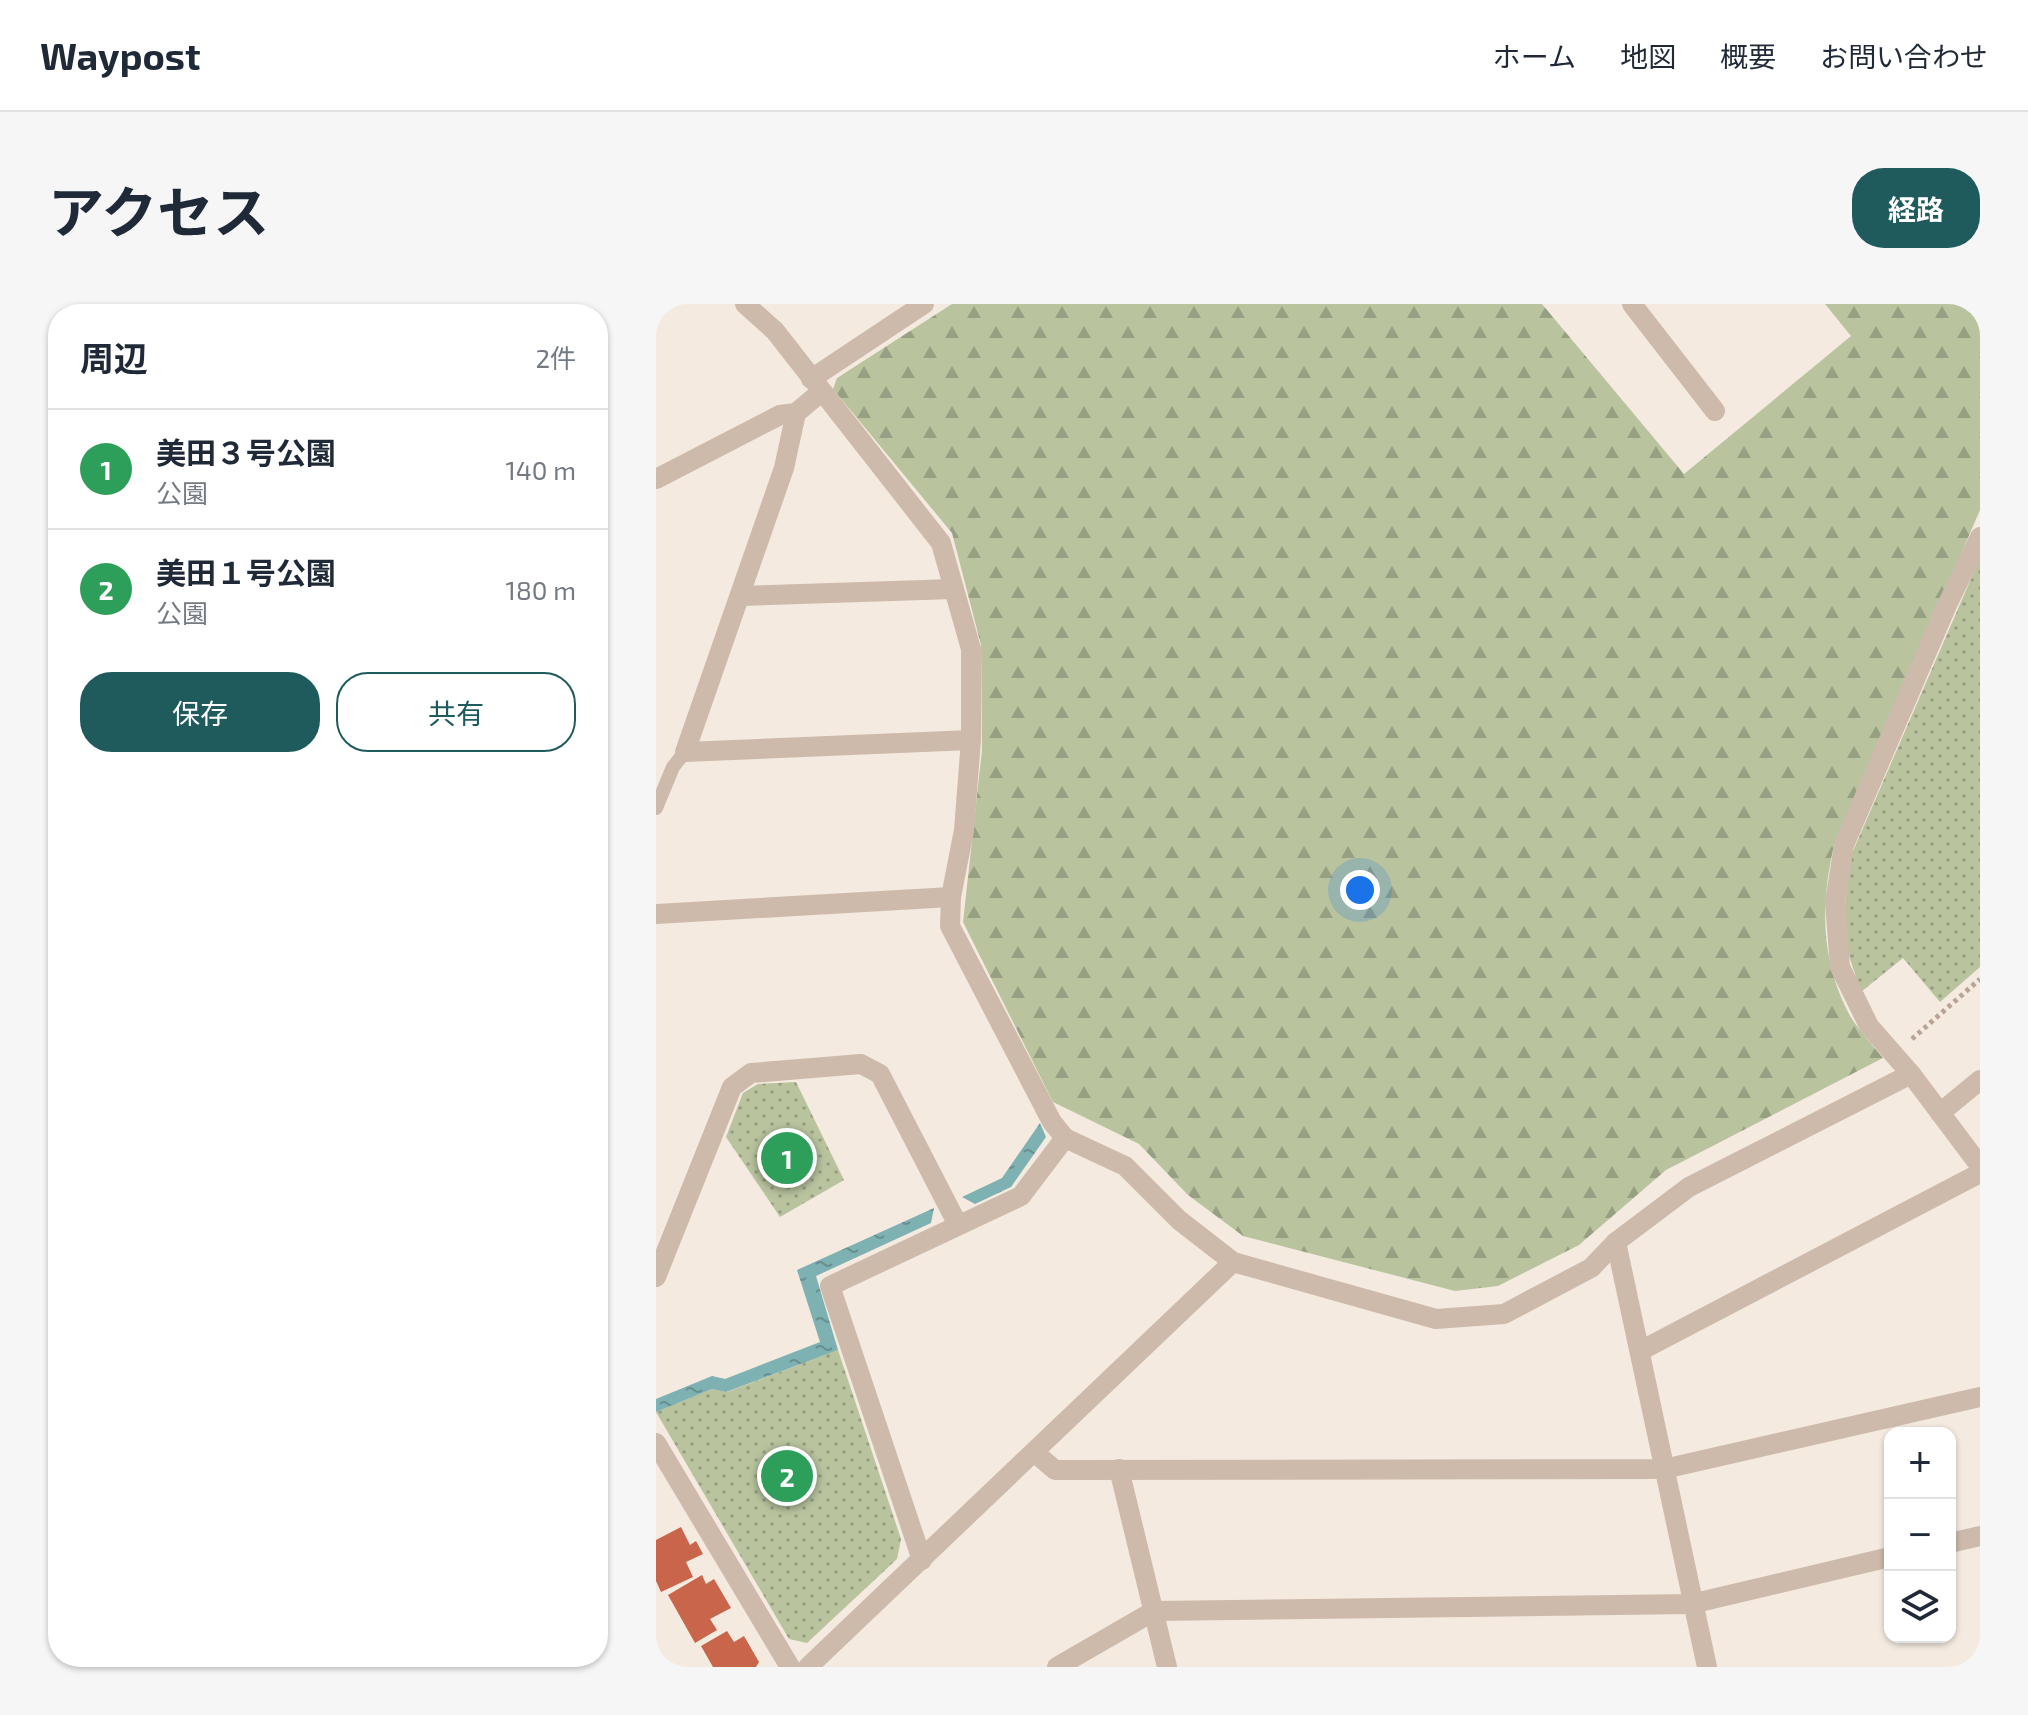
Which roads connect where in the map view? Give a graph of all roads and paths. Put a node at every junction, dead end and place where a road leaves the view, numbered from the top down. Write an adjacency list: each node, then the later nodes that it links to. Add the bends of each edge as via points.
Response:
1 (745, 304): 4 (street, via 775,331)
2 (924, 304): 4 (street)
3 (1632, 304): 5 (street)
4 (816, 386): 6 (street); 9 (street, via 941,543)
5 (1715, 411)
6 (796, 413): 7 (street, via 780,415); 10 (street, via 784,468)
7 (656, 479)
8 (1980, 537): 18 (street, via 1844,845 1835,902 1840,967 1869,1026)
9 (954, 589): 10 (street); 11 (street, via 971,649)
10 (741, 596): 12 (street)
11 (971, 740): 12 (street); 14 (street, via 964,830)
12 (685, 752): 13 (lane)
13 (656, 808)
14 (951, 897): 15 (street); 21 (street, via 950,926)
15 (656, 914)
16 (1980, 979): 17 (path)
17 (1906, 1044)
18 (1911, 1074): 20 (street); 25 (street, via 1689,1187)
19 (1980, 1080): 20 (street)
20 (1940, 1113): 22 (street)
21 (1065, 1138): 24 (street, via 1021,1196); 26 (street, via 1125,1166 1179,1220)
22 (1980, 1166)
23 (1980, 1173): 28 (street)
24 (958, 1225): 27 (street, via 880,1074 861,1064 751,1073 732,1087); 37 (street, via 830,1286)
25 (1616, 1242): 26 (street, via 1591,1268 1504,1314 1436,1319); 28 (street)
26 (1233, 1262): 31 (street)
27 (656, 1277)
28 (1640, 1351): 33 (street)
29 (1980, 1397): 33 (street)
30 (656, 1443): 40 (street)
31 (1034, 1452): 32 (street, via 1055,1470); 37 (street)
32 (1119, 1469): 33 (street); 39 (street)
33 (1664, 1469): 38 (street)
34 (1980, 1536): 35 (street)
35 (1956, 1542)
36 (1884, 1558): 38 (street)
37 (922, 1560): 41 (street)
38 (1691, 1604): 39 (street); 44 (street)
39 (1154, 1611): 42 (street); 43 (street)
40 (790, 1667)
41 (808, 1667)
42 (1057, 1667)
43 (1167, 1667)
44 (1707, 1667)

